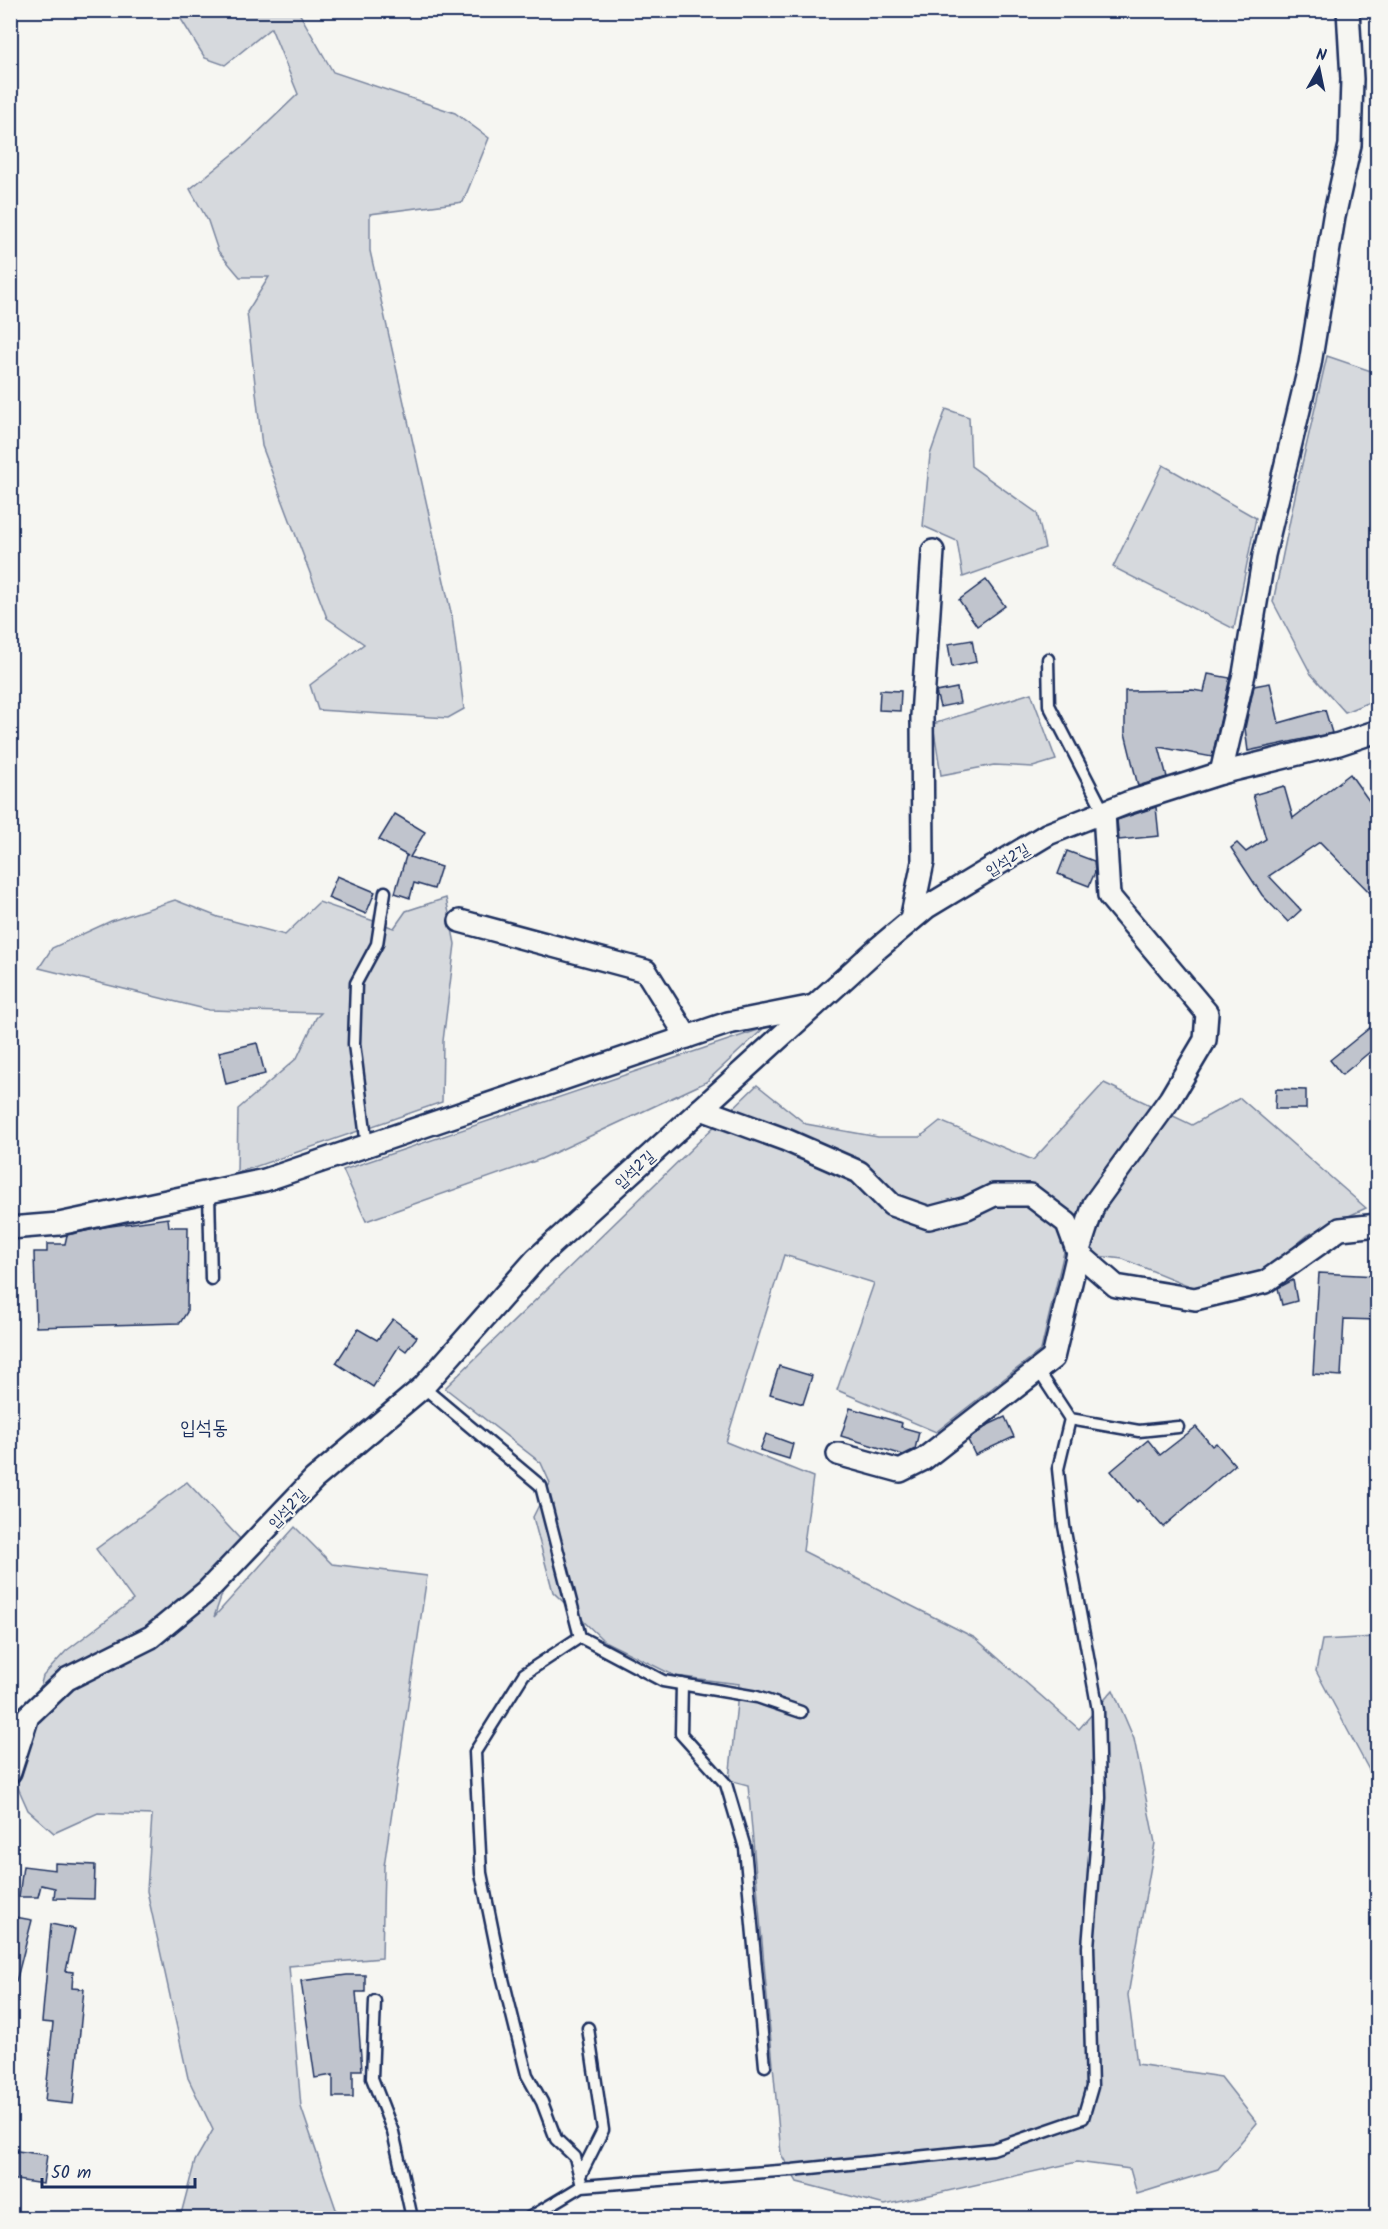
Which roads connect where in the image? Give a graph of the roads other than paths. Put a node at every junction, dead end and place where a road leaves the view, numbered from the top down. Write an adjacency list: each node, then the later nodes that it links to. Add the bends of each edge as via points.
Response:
1 (1348, 10): 5 (street, via 1350,145 1310,364 1264,555 1244,674)
2 (933, 551): 8 (street, via 922,716 923,862)
3 (1048, 659): 6 (lane, via 1048,705)
4 (1377, 731): 5 (street, 입석2길)
5 (1221, 773): 6 (street, 입석2길)
6 (1104, 812): 8 (street, 입석2길, via 1048,834 927,906); 17 (street, via 1109,897 1207,1013 1206,1031 1205,1041 1170,1099 1094,1204)
7 (385, 892): 13 (lane, via 376,944 356,983 354,1044)
8 (911, 920): 10 (street, 입석2길)
9 (460, 921): 11 (street, via 646,971)
10 (815, 1005): 11 (street, via 728,1023); 12 (street, 입석2길)
11 (687, 1037): 13 (street)
12 (701, 1109): 17 (street, via 860,1172 892,1205 929,1218 967,1208 994,1195 1030,1196 1067,1223); 20 (street, 입석2길, via 536,1259)
13 (367, 1146): 14 (street, via 265,1180)
14 (209, 1192): 16 (street, via 59,1224); 18 (lane)
15 (1377, 1225): 17 (street, via 1340,1229 1265,1282 1195,1299 1116,1286)
16 (10, 1228)
17 (1078, 1253): 19 (street, via 1053,1358)
18 (211, 1279)
19 (1038, 1370): 21 (lane); 23 (street, via 924,1458 900,1471)
20 (423, 1387): 24 (lane, via 541,1486); 27 (street, 입석2길, via 314,1479 207,1591 151,1637 67,1679 28,1716)
21 (1070, 1419): 22 (lane, via 1139,1431); 31 (lane, via 1058,1469 1064,1526 1098,1710 1100,1787 1088,1947 1092,2087 1083,2118 993,2149 792,2170)
22 (1178, 1427)
23 (838, 1454)
24 (580, 1637): 25 (lane, via 663,1681); 31 (lane, via 524,1674 475,1752 481,1873 506,1994 527,2075 556,2139 575,2157)
25 (682, 1684): 26 (lane, via 757,1697); 30 (lane, via 681,1734 726,1784 746,1848)
26 (801, 1712)
27 (10, 1772)
28 (375, 2001): 32 (lane, via 372,2078 393,2132)
29 (588, 2028): 31 (lane, via 603,2130)
30 (765, 2066)
31 (581, 2181): 33 (lane)
32 (412, 2218)
33 (529, 2218)

